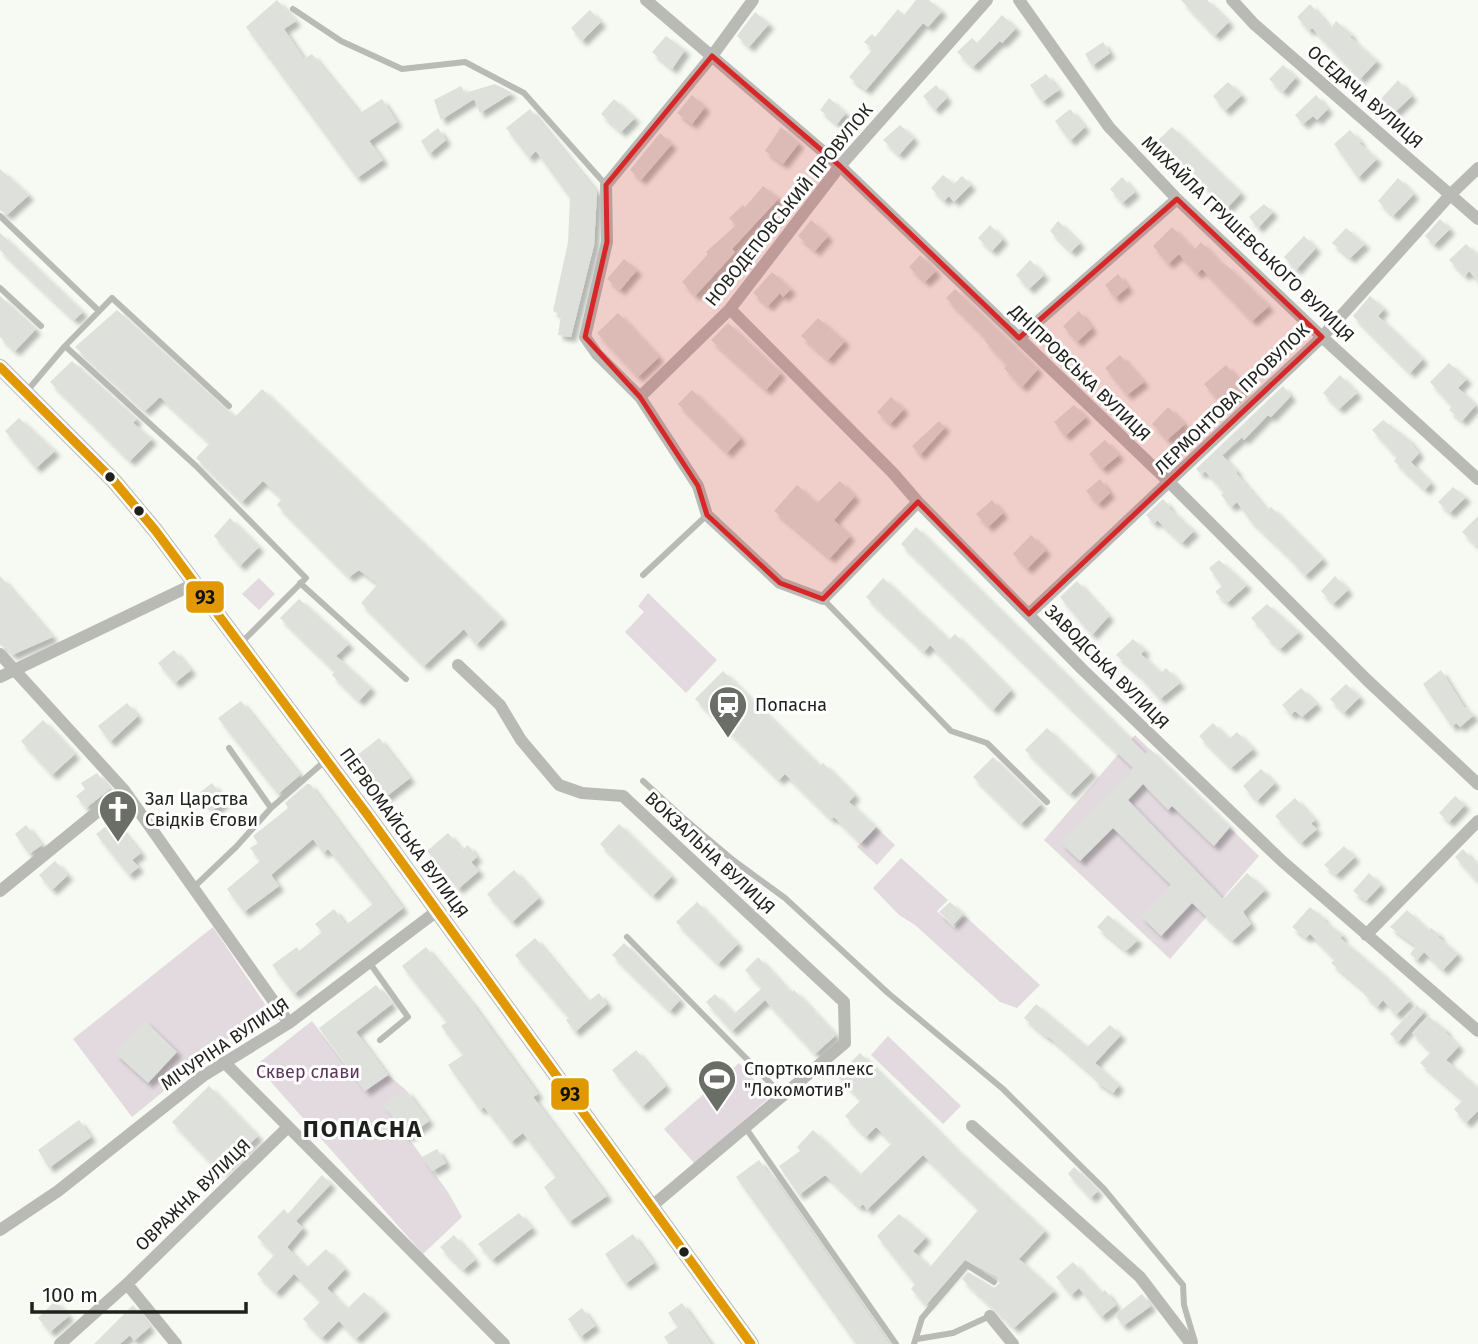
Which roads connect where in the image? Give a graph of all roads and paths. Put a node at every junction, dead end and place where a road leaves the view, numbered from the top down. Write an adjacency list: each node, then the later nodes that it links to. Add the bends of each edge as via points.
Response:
1 (646, 0): 7 (street, ДНІПРОВСЬКА ВУЛИЦЯ)
2 (753, 0): 7 (street)
3 (988, 0): 8 (street, НОВОДЕПОВСЬКИЙ ПРОВУЛОК)
4 (1019, 0): 12 (street, МИХАЙЛА ГРУШЕВСЬКОГО ВУЛИЦЯ, via 1109,127)
5 (1232, 0): 11 (street, ОСЕДАЧА ВУЛИЦЯ)
6 (293, 9): 10 (lane, via 341,41 402,69 465,62 524,93)
7 (712, 55): 8 (street, ДНІПРОВСЬКА ВУЛИЦЯ); 10 (street)
8 (839, 166): 16 (street, НОВОДЕПОВСЬКИЙ ПРОВУЛОК); 20 (street, ДНІПРОВСЬКА ВУЛИЦЯ)
9 (1478, 168): 11 (street, ЛЕРМОНТОВА ПРОВУЛОК)
10 (606, 185): 24 (street, via 607,242 585,337)
11 (1451, 194): 14 (street, ОСЕДАЧА ВУЛИЦЯ); 19 (street, ЛЕРМОНТОВА ПРОВУЛОК)
12 (1177, 199): 19 (street, МИХАЙЛА ГРУШЕВСЬКОГО ВУЛИЦЯ); 20 (street)
13 (0, 215): 17 (lane)
14 (1478, 219)
15 (0, 288): 18 (lane)
16 (730, 309): 24 (street, НОВОДЕПОВСЬКИЙ ПРОВУЛОК); 28 (street, ЗАВОДСЬКА ВУЛИЦЯ)
17 (99, 311): 21 (lane); 25 (lane, via 112,298)
18 (41, 326)
19 (1322, 337): 26 (street, МИХАЙЛА ГРУШЕВСЬКОГО ВУЛИЦЯ); 27 (street, ЛЕРМОНТОВА ПРОВУЛОК)
20 (1019, 338): 27 (street, ДНІПРОВСЬКА ВУЛИЦЯ)
21 (65, 346): 23 (lane); 31 (lane, via 196,466 306,578)
22 (0, 367): 23 (street, ПЕРВОМАЙСЬКА ВУЛИЦЯ)
23 (26, 393): 32 (street, ПЕРВОМАЙСЬКА ВУЛИЦЯ, via 114,481)
24 (640, 397): 29 (street, via 698,486)
25 (229, 406)
26 (1478, 480)
27 (1170, 483): 34 (street, ЛЕРМОНТОВА ПРОВУЛОК); 44 (street, ДНІПРОВСЬКА ВУЛИЦЯ)
28 (918, 502): 33 (street); 34 (street, ЗАВОДСЬКА ВУЛИЦЯ)
29 (707, 515): 30 (lane); 33 (street, via 780,583)
30 (643, 575)
31 (300, 583): 35 (lane); 40 (lane)
32 (194, 584): 35 (street, ПЕРВОМАЙСЬКА ВУЛИЦЯ); 38 (street)
33 (823, 599): 46 (lane, via 951,731 987,743)
34 (1029, 614): 52 (street, ЗАВОДСЬКА ВУЛИЦЯ, via 1282,861)
35 (239, 644): 42 (street, ПЕРВОМАЙСЬКА ВУЛИЦЯ)
36 (0, 654): 38 (street)
37 (458, 665): 59 (street, ВОКЗАЛЬНА ВУЛИЦЯ, via 500,705 521,740 559,785 582,793 623,796 844,1002 845,1043)
38 (14, 670): 39 (street); 45 (street)
39 (0, 677)
40 (406, 679)
41 (229, 747): 47 (lane)
42 (326, 760): 47 (lane); 51 (street, ПЕРВОМАЙСЬКА ВУЛИЦЯ)
43 (643, 781): 75 (lane, via 1003,1089 1104,1189 1183,1284)
44 (1478, 784)
45 (124, 789): 49 (street); 50 (street)
46 (1046, 802)
47 (271, 808): 49 (lane)
48 (1478, 821): 52 (street)
49 (192, 888): 55 (street)
50 (0, 891)
51 (437, 911): 54 (street, МІЧУРІНА ВУЛИЦЯ); 63 (street, ПЕРВОМАЙСЬКА ВУЛИЦЯ)
52 (1366, 935): 56 (street, ЗАВОДСЬКА ВУЛИЦЯ)
53 (626, 937): 59 (lane)
54 (369, 962): 55 (street, МІЧУРІНА ВУЛИЦЯ); 57 (lane, via 408,1017)
55 (289, 1023): 58 (street, МІЧУРІНА ВУЛИЦЯ)
56 (1478, 1031)
57 (380, 1040)
58 (224, 1062): 61 (street); 64 (street, МІЧУРІНА ВУЛИЦЯ, via 58,1191)
59 (782, 1096): 62 (street)
60 (972, 1126): 75 (street, via 1140,1277)
61 (288, 1127): 66 (street, ОВРАЖНА ВУЛИЦЯ); 71 (street)
62 (745, 1127): 63 (street); 73 (lane)
63 (652, 1206): 72 (street, ПЕРВОМАЙСЬКА ВУЛИЦЯ)
64 (0, 1230)
65 (994, 1282): 68 (lane, via 967,1265 922,1318)
66 (127, 1284): 69 (street, ОВРАЖНА ВУЛИЦЯ); 70 (street)
67 (990, 1315): 68 (lane, via 953,1333); 74 (street)
68 (915, 1341)
69 (60, 1344)
70 (176, 1344)
71 (504, 1344)
72 (751, 1344)
73 (896, 1344)
74 (1013, 1344)
75 (1193, 1344)

